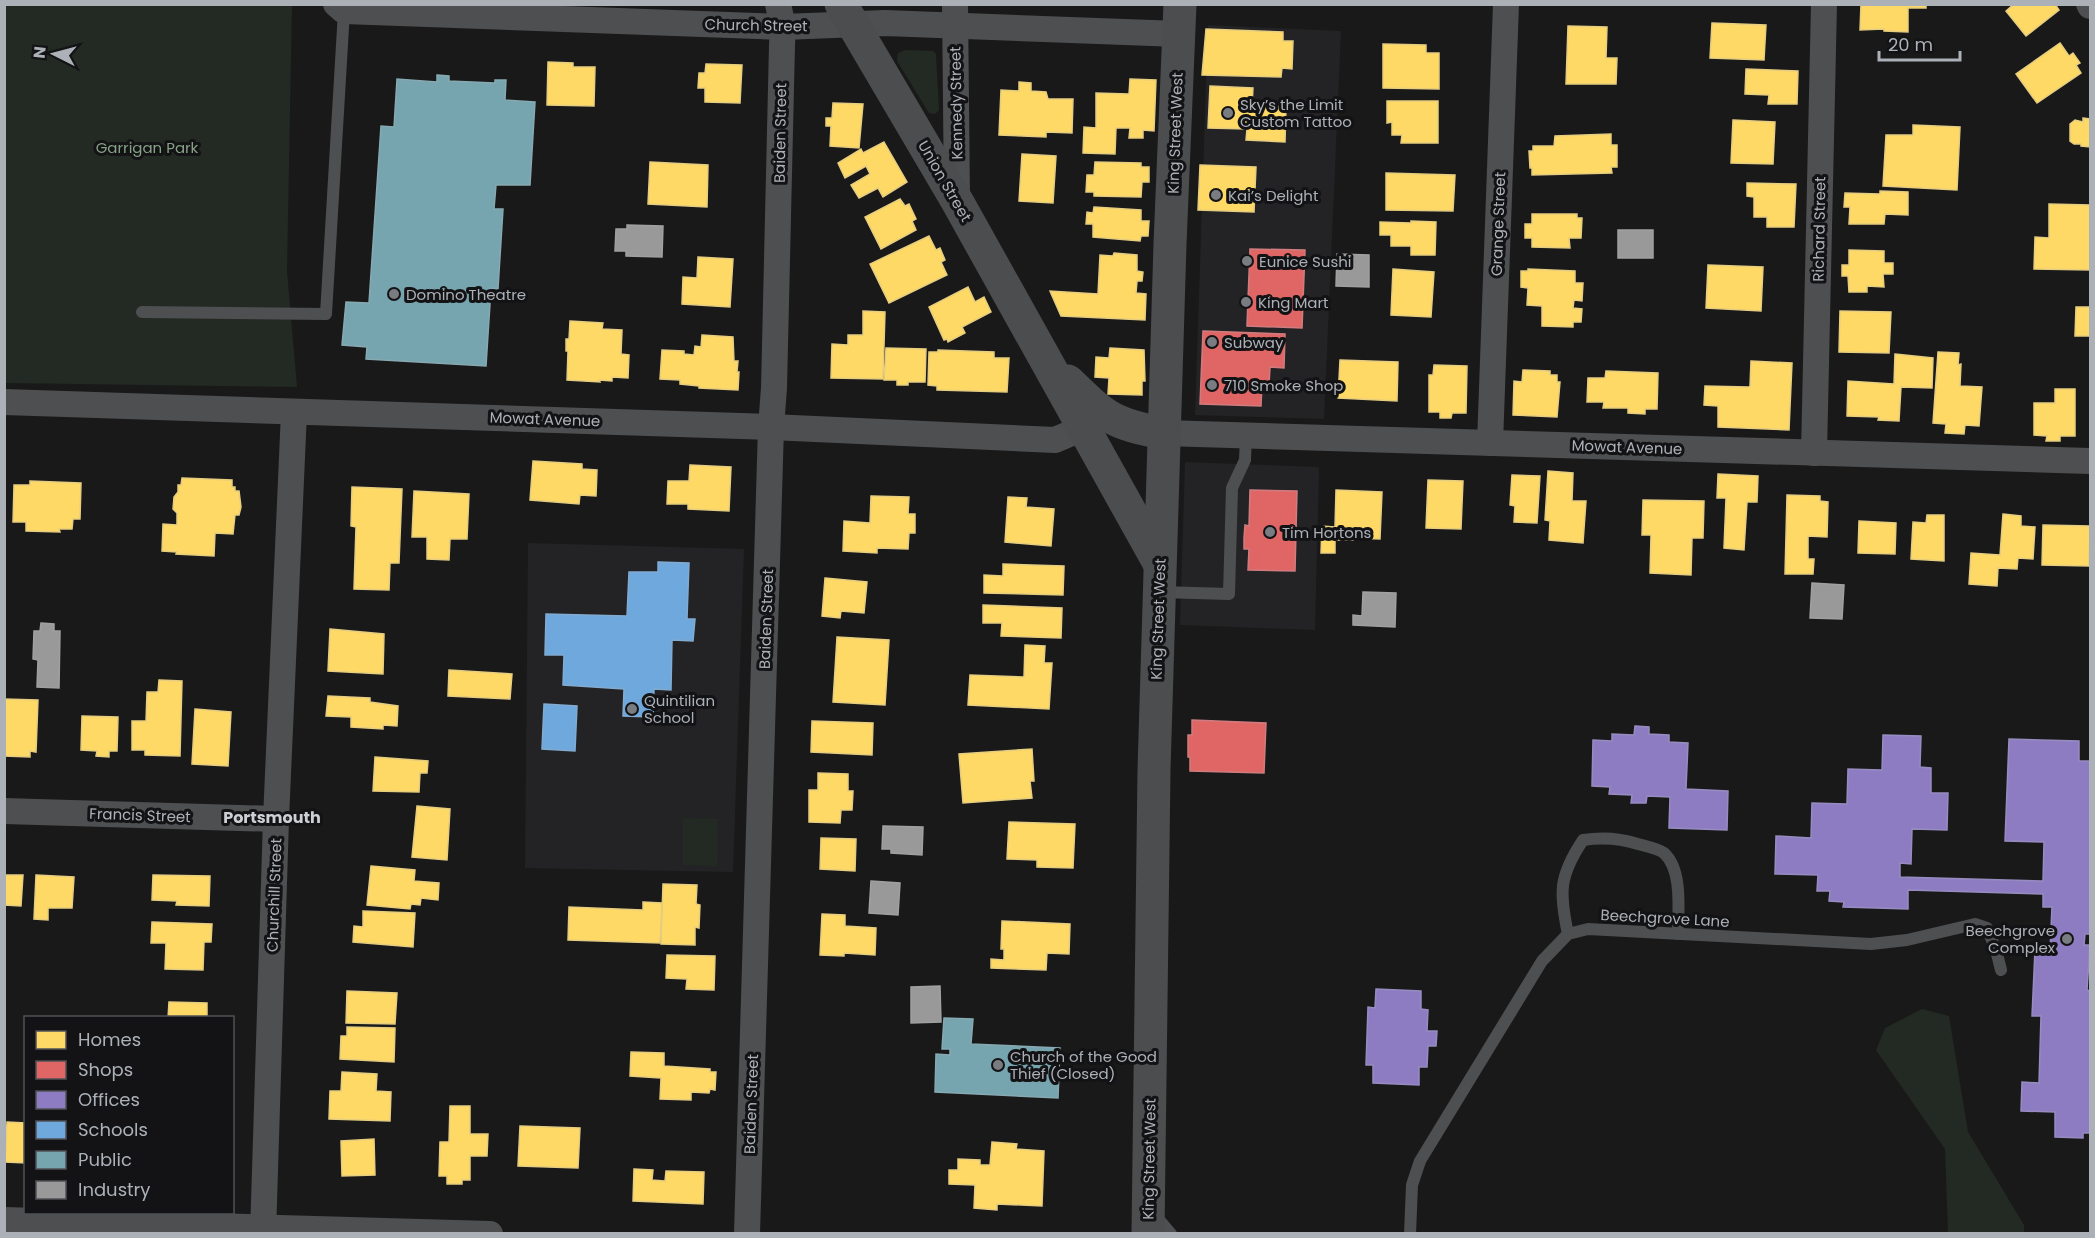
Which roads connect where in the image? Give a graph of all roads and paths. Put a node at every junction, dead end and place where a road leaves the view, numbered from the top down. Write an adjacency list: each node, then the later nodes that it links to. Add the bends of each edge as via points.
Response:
1 (1506, 4): 17 (street, Grange Street)
2 (1824, 4): 18 (street, Richard Street)
3 (340, 8): 6 (street, Church Street); 9 (lane, via 326,314)
4 (847, 15): 5 (street, Church Street, via 885,23); 6 (street, Church Street); 8 (main road, Union Street)
5 (955, 15): 7 (street, Church Street); 8 (street, Kennedy Street)
6 (780, 16): 13 (street, Baiden Street)
7 (1180, 19): 15 (main road, King Street West)
8 (957, 201): 10 (main road, Union Street)
9 (142, 312)
10 (1045, 359): 14 (main road, Union Street); 15 (main road, Union Street, via 1110,418)
11 (4, 402): 12 (street, Mowat Avenue)
12 (294, 412): 13 (street, Mowat Avenue); 22 (street, Churchill Street)
13 (771, 427): 14 (street, Mowat Avenue, via 1055,440); 30 (street, Baiden Street)
14 (1083, 428): 20 (main road, Union Street)
15 (1164, 433): 16 (street, Mowat Avenue); 20 (main road, King Street West)
16 (1246, 435): 17 (street, Mowat Avenue); 20 (lane, via 1245,460 1232,488 1229,594)
17 (1490, 443): 18 (street, Mowat Avenue)
18 (1814, 453): 19 (street, Mowat Avenue)
19 (2091, 461)
20 (1159, 578): 27 (main road, King Street West)
21 (4, 811): 22 (street, Francis Street)
22 (276, 819): 28 (street, Churchill Street)
23 (1568, 934): 24 (lane, Beechgrove Lane, via 1588,929); 24 (lane, via 1562,880 1570,858 1583,840 1604,837 1664,853 1676,871); 32 (lane, via 1542,961 1420,1161 1412,1185)
24 (1678, 934): 25 (lane, Beechgrove Lane, via 1871,944 1975,924 1987,928)
25 (2001, 970)
26 (4, 1220): 28 (street)
27 (1148, 1221): 31 (lane)
28 (263, 1230): 29 (street)
29 (490, 1233)
30 (747, 1233)
31 (1171, 1233)
32 (1410, 1233)

